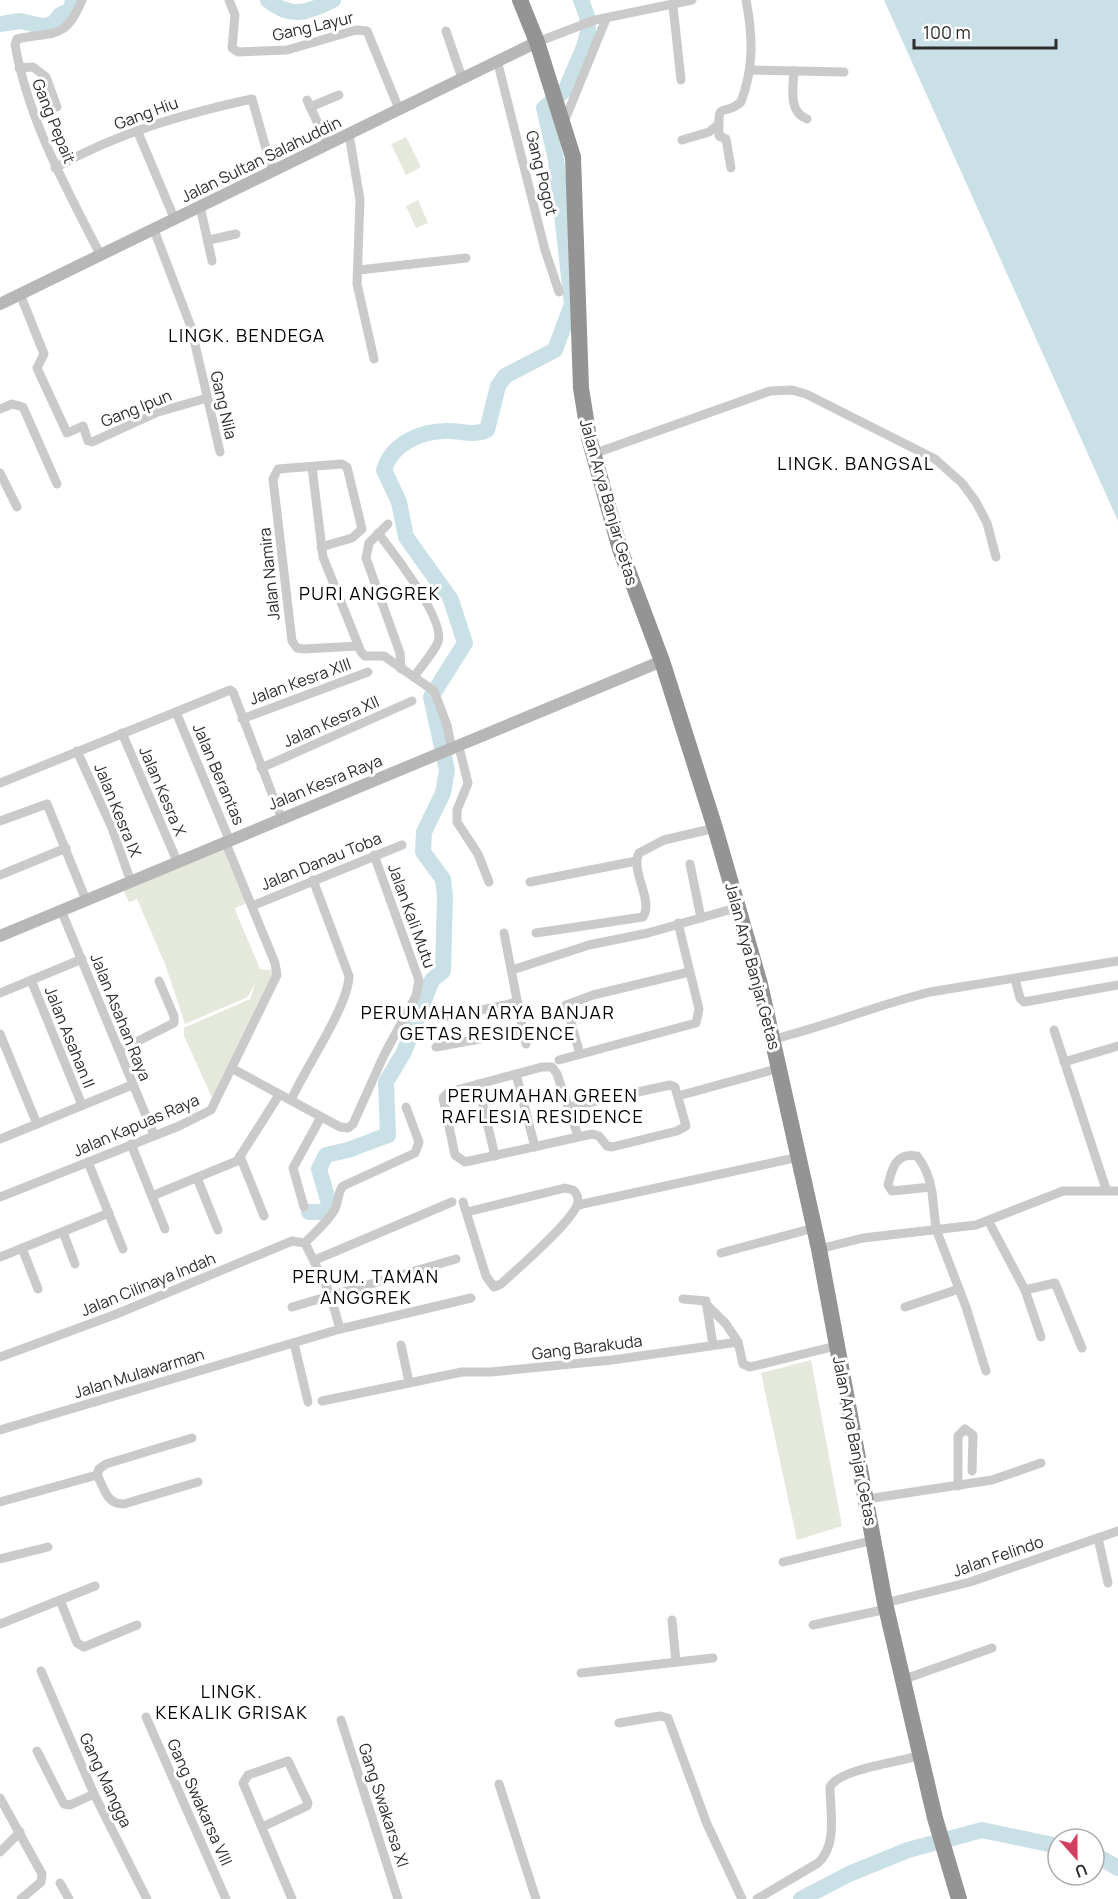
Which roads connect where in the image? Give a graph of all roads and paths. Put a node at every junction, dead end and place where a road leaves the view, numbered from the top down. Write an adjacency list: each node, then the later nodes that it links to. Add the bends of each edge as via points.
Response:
1 (82, 0): 11 (street, Gang Pepait, via 65,28 16,40)
2 (229, 0): 19 (street, Gang Layur, via 235,15 232,49 238,52 287,50 356,30 367,31)
3 (520, 0): 9 (highway, Jalan Arya Banjar Getas)
4 (692, 0): 6 (street)
5 (746, 0): 12 (street)
6 (673, 6): 7 (street); 16 (street)
7 (606, 19): 9 (street); 20 (street)
8 (446, 31): 15 (street)
9 (537, 42): 10 (street, Jalan Sultan Salahuddin); 20 (highway, Jalan Arya Banjar Getas)
10 (496, 60): 15 (street, Jalan Sultan Salahuddin); 39 (street, Gang Pogot)
11 (19, 68): 18 (street, via 33,67 46,77); 27 (street, Gang Pepait, via 30,107)
12 (751, 70): 13 (street); 22 (street, via 741,102 722,110)
13 (794, 71): 14 (street); 21 (street, via 794,106)
14 (844, 72)
15 (462, 78): 19 (street, Jalan Sultan Salahuddin)
16 (681, 80)
17 (339, 95): 26 (street, via 309,103)
18 (57, 106)
19 (399, 109): 24 (street, Jalan Sultan Salahuddin)
20 (561, 115): 46 (highway, Jalan Arya Banjar Getas, via 573,157 581,388)
21 (807, 119)
22 (719, 123): 25 (street, via 709,132); 28 (street, via 719,136 726,139)
23 (137, 130): 27 (street, Gang Hiu); 29 (street, Gang Hiu, via 166,119 252,99); 31 (street)
24 (349, 134): 26 (street, Jalan Sultan Salahuddin); 38 (street, via 360,200)
25 (682, 140)
26 (327, 143): 29 (street, Jalan Sultan Salahuddin)
27 (56, 168): 35 (street, Gang Pepait)
28 (731, 168)
29 (272, 170): 30 (street, Jalan Sultan Salahuddin)
30 (200, 206): 31 (street, Jalan Sultan Salahuddin); 34 (street)
31 (175, 220): 32 (street, Jalan Sultan Salahuddin)
32 (154, 230): 35 (street, Jalan Sultan Salahuddin); 43 (street, Gang Nila, via 191,327)
33 (236, 234): 34 (street)
34 (209, 240): 37 (street)
35 (100, 254): 40 (street, Jalan Sultan Salahuddin)
36 (466, 258): 38 (street)
37 (212, 261)
38 (359, 270): 42 (street, via 357,284)
39 (559, 292)
40 (20, 294): 41 (street, Jalan Sultan Salahuddin); 43 (street, Gang Ipun, via 44,354 37,368 67,433 84,426 92,442 158,412)
41 (0, 304)
42 (374, 358)
43 (207, 398): 45 (street, Gang Nila)
44 (0, 409): 49 (street, via 12,404 23,407)
45 (220, 452)
46 (593, 454): 54 (street, via 770,391 799,392 945,466 982,512); 56 (highway, Jalan Arya Banjar Getas, via 620,549)
47 (312, 467): 53 (street); 53 (street, via 347,467 361,522 361,531 355,536); 55 (street, Jalan Namira, via 281,468 275,471 273,479 292,643 304,649)
48 (0, 472): 50 (street)
49 (57, 484)
50 (17, 507)
51 (388, 524): 52 (street)
52 (378, 533): 57 (street, via 368,546 366,558 400,653); 59 (street, via 417,586 438,634 436,645)
53 (321, 547): 55 (street)
54 (996, 557)
55 (358, 645): 57 (street, via 363,655 382,655)
56 (662, 660): 65 (street, Jalan Kesra Raya); 70 (highway, Jalan Arya Banjar Getas)
57 (401, 669): 59 (street)
58 (368, 672): 62 (street, Jalan Kesra XIII)
59 (414, 677): 65 (street, via 437,698)
60 (412, 702): 66 (street, Jalan Kesra XII)
61 (178, 717): 62 (street, via 230,690); 63 (street); 71 (street, Jalan Berantas)
62 (242, 719): 66 (street)
63 (122, 733): 64 (street); 75 (street, Jalan Kesra X)
64 (77, 750): 67 (street); 80 (street, Jalan Kesra IX)
65 (452, 750): 68 (street, Jalan Kesra Raya); 81 (street, via 468,783 457,810 457,822 478,854)
66 (261, 768): 68 (street)
67 (0, 783)
68 (281, 817): 71 (street, Jalan Kesra Raya)
69 (0, 821): 73 (street, via 44,804 51,809)
70 (715, 828): 76 (street, via 654,844 639,853); 85 (highway, Jalan Arya Banjar Getas)
71 (227, 840): 75 (street, Jalan Kesra Raya); 84 (street, Jalan Kapuas Raya)
72 (402, 845): 74 (street, Jalan Danau Toba)
73 (66, 848): 78 (street); 83 (street)
74 (374, 855): 79 (street, Jalan Danau Toba); 125 (street, Jalan Kali Mutu, via 418,969 419,985 353,1124 342,1128)
75 (177, 861): 80 (street, Jalan Kesra Raya)
76 (636, 861): 82 (street); 90 (street, via 646,908 644,916)
77 (690, 864): 87 (street)
78 (0, 874)
79 (314, 880): 84 (street, Jalan Danau Toba); 121 (street, via 349,976 344,1001)
80 (131, 882): 83 (street, Jalan Kesra Raya)
81 (489, 882)
82 (530, 882)
83 (86, 900): 86 (street, Jalan Kesra Raya)
84 (252, 906): 115 (street, Jalan Kapuas Raya, via 277,975)
85 (739, 907): 87 (street); 106 (highway, Jalan Arya Banjar Getas)
86 (61, 910): 91 (street, Jalan Kesra Raya); 92 (street, Jalan Asahan Raya)
87 (700, 918): 88 (street)
88 (678, 923): 94 (street, via 589,945); 95 (street)
89 (504, 933): 94 (street)
90 (536, 933)
91 (0, 936)
92 (82, 959): 97 (street); 110 (street, Jalan Asahan Raya)
93 (1118, 961): 96 (street)
94 (512, 970): 101 (street)
95 (689, 972): 111 (street, via 699,1009 696,1023); 111 (street, via 566,1005)
96 (1015, 979): 99 (street, via 1024,1002); 106 (street, via 911,997)
97 (32, 980): 100 (street); 122 (street, Jalan Asahan II)
98 (159, 981): 110 (street, via 174,1023)
99 (1118, 985)
100 (0, 993)
101 (518, 1002): 102 (street); 104 (street)
102 (449, 1017)
103 (1054, 1030): 113 (street)
104 (523, 1031): 107 (street); 109 (street)
105 (0, 1034): 126 (street)
106 (774, 1039): 114 (highway, Jalan Arya Banjar Getas)
107 (526, 1044)
108 (1118, 1046): 113 (street)
109 (436, 1047)
110 (120, 1050): 118 (street, Jalan Asahan Raya)
111 (580, 1054): 112 (street)
112 (559, 1060)
113 (1064, 1062): 138 (street)
114 (780, 1068): 120 (street); 134 (highway, Jalan Arya Banjar Getas)
115 (232, 1069): 119 (street, Jalan Kali Mutu); 127 (street, Jalan Kapuas Raya, via 211,1110)
116 (516, 1074): 117 (street); 124 (street, via 552,1067); 131 (street)
117 (478, 1084): 133 (street); 133 (street, via 449,1092 443,1098 457,1158 470,1161)
118 (132, 1085): 122 (street); 127 (street, Jalan Asahan Raya)
119 (279, 1095): 121 (street, Jalan Kali Mutu); 132 (street)
120 (678, 1096): 124 (street, via 675,1087 667,1084); 128 (street, via 686,1122 677,1131 609,1147 596,1134)
121 (291, 1100): 125 (street, Jalan Kali Mutu)
122 (82, 1105): 126 (street)
123 (406, 1107): 155 (street, via 419,1142 414,1153 343,1186 330,1216)
124 (569, 1107): 128 (street)
125 (321, 1117): 145 (street, via 293,1168)
126 (37, 1124): 129 (street)
127 (154, 1135): 130 (street, Jalan Kapuas Raya)
128 (578, 1136): 131 (street)
129 (0, 1139)
130 (131, 1144): 135 (street, Jalan Kapuas Raya); 140 (street)
131 (535, 1147): 133 (street)
132 (240, 1156): 136 (street, via 235,1163); 148 (street)
133 (495, 1156)
134 (799, 1158): 144 (street); 150 (highway, Jalan Arya Banjar Getas)
135 (88, 1162): 141 (street, Jalan Kapuas Raya); 147 (street)
136 (197, 1178): 140 (street); 153 (street)
137 (931, 1187): 137 (street, via 916,1156 904,1156 894,1164 888,1185 892,1191); 152 (street)
138 (1106, 1189): 139 (street); 149 (street, via 1063,1191)
139 (1118, 1191)
140 (152, 1196): 151 (street)
141 (0, 1197)
142 (452, 1202): 162 (street)
143 (463, 1202): 146 (street)
144 (578, 1205): 146 (street, via 575,1191 565,1188); 146 (street, via 559,1229 494,1287 486,1276)
145 (304, 1207)
146 (467, 1212)
147 (108, 1213): 154 (street); 158 (street)
148 (264, 1216)
149 (989, 1222): 152 (street); 166 (street)
150 (814, 1228): 157 (highway, Jalan Arya Banjar Getas); 159 (street)
151 (165, 1229)
152 (936, 1229): 157 (street, via 863,1238); 165 (street)
153 (218, 1230)
154 (63, 1232): 156 (street); 163 (street)
155 (305, 1243): 162 (street); 181 (street, Jalan Cilinaya Indah, via 292,1241 114,1315)
156 (22, 1248): 160 (street); 164 (street)
157 (819, 1249): 179 (highway, Jalan Arya Banjar Getas)
158 (123, 1250)
159 (721, 1253)
160 (0, 1257)
161 (456, 1259): 167 (street)
162 (315, 1260): 167 (street)
163 (75, 1264)
164 (38, 1289)
165 (959, 1289): 172 (street); 182 (street)
166 (1025, 1290): 174 (street); 180 (street, via 1055,1283)
167 (330, 1294): 171 (street); 173 (street)
168 (471, 1298): 173 (street, Jalan Mulawarman)
169 (683, 1299): 170 (street, via 702,1299)
170 (707, 1305): 175 (street); 178 (street)
171 (292, 1307)
172 (905, 1307)
173 (340, 1329): 176 (street, Jalan Mulawarman)
174 (1041, 1337)
175 (738, 1342): 178 (street, Gang Barakuda); 179 (street, via 743,1364 750,1367)
176 (291, 1344): 185 (street); 186 (street, Jalan Mulawarman)
177 (401, 1345): 183 (street)
178 (713, 1345): 183 (street, Gang Barakuda, via 601,1361 462,1372)
179 (836, 1346): 193 (highway, Jalan Arya Banjar Getas)
180 (1082, 1348)
181 (0, 1357)
182 (986, 1371)
183 (409, 1382): 184 (street, Gang Barakuda)
184 (322, 1401)
185 (309, 1402)
186 (0, 1430)
187 (192, 1438): 190 (street, via 106,1464)
188 (1041, 1463): 192 (street, via 992,1480)
189 (972, 1472): 192 (street, via 973,1435 965,1430 958,1436)
190 (97, 1475): 191 (street, via 115,1504); 194 (street)
191 (198, 1482)
192 (958, 1486): 193 (street)
193 (867, 1499): 197 (highway, Jalan Arya Banjar Getas)
194 (0, 1502)
195 (1118, 1531): 196 (street, Jalan Felindo)
196 (1098, 1538): 201 (street); 204 (street, Jalan Felindo)
197 (874, 1540): 200 (street); 204 (highway, Jalan Arya Banjar Getas)
198 (48, 1547): 199 (street)
199 (0, 1559)
200 (783, 1562)
201 (1108, 1583)
202 (95, 1586): 203 (street)
203 (60, 1600): 206 (street); 207 (street, via 77,1643 84,1647)
204 (886, 1606): 208 (street, Jalan Felindo); 214 (highway, Jalan Arya Banjar Getas)
205 (672, 1620): 211 (street)
206 (0, 1624)
207 (137, 1625)
208 (813, 1625)
209 (992, 1648): 214 (street)
210 (713, 1658): 211 (street)
211 (676, 1662): 213 (street)
212 (41, 1671): 221 (street, Gang Mangga)
213 (581, 1673)
214 (902, 1680): 219 (highway, Jalan Arya Banjar Getas)
215 (146, 1717): 230 (street, Gang Swakarsa VIII)
216 (340, 1720): 232 (street, Gang Swakarsa XI)
217 (619, 1723): 234 (street, via 668,1718 707,1824)
218 (37, 1751): 221 (street, via 64,1804)
219 (921, 1755): 235 (street, via 832,1781 830,1841 825,1855); 236 (highway, Jalan Arya Banjar Getas)
220 (499, 1784): 233 (street)
221 (94, 1794): 229 (street, Gang Mangga)
222 (0, 1798): 224 (street)
223 (261, 1827): 223 (street, via 243,1783 248,1776 288,1761 307,1806); 231 (street)
224 (20, 1832): 225 (street); 227 (street, via 42,1879)
225 (0, 1852)
226 (60, 1883): 228 (street)
227 (21, 1899)
228 (69, 1899)
229 (147, 1899)
230 (226, 1899)
231 (292, 1899)
232 (398, 1899)
233 (536, 1899)
234 (742, 1899)
235 (757, 1899)
236 (959, 1899)

